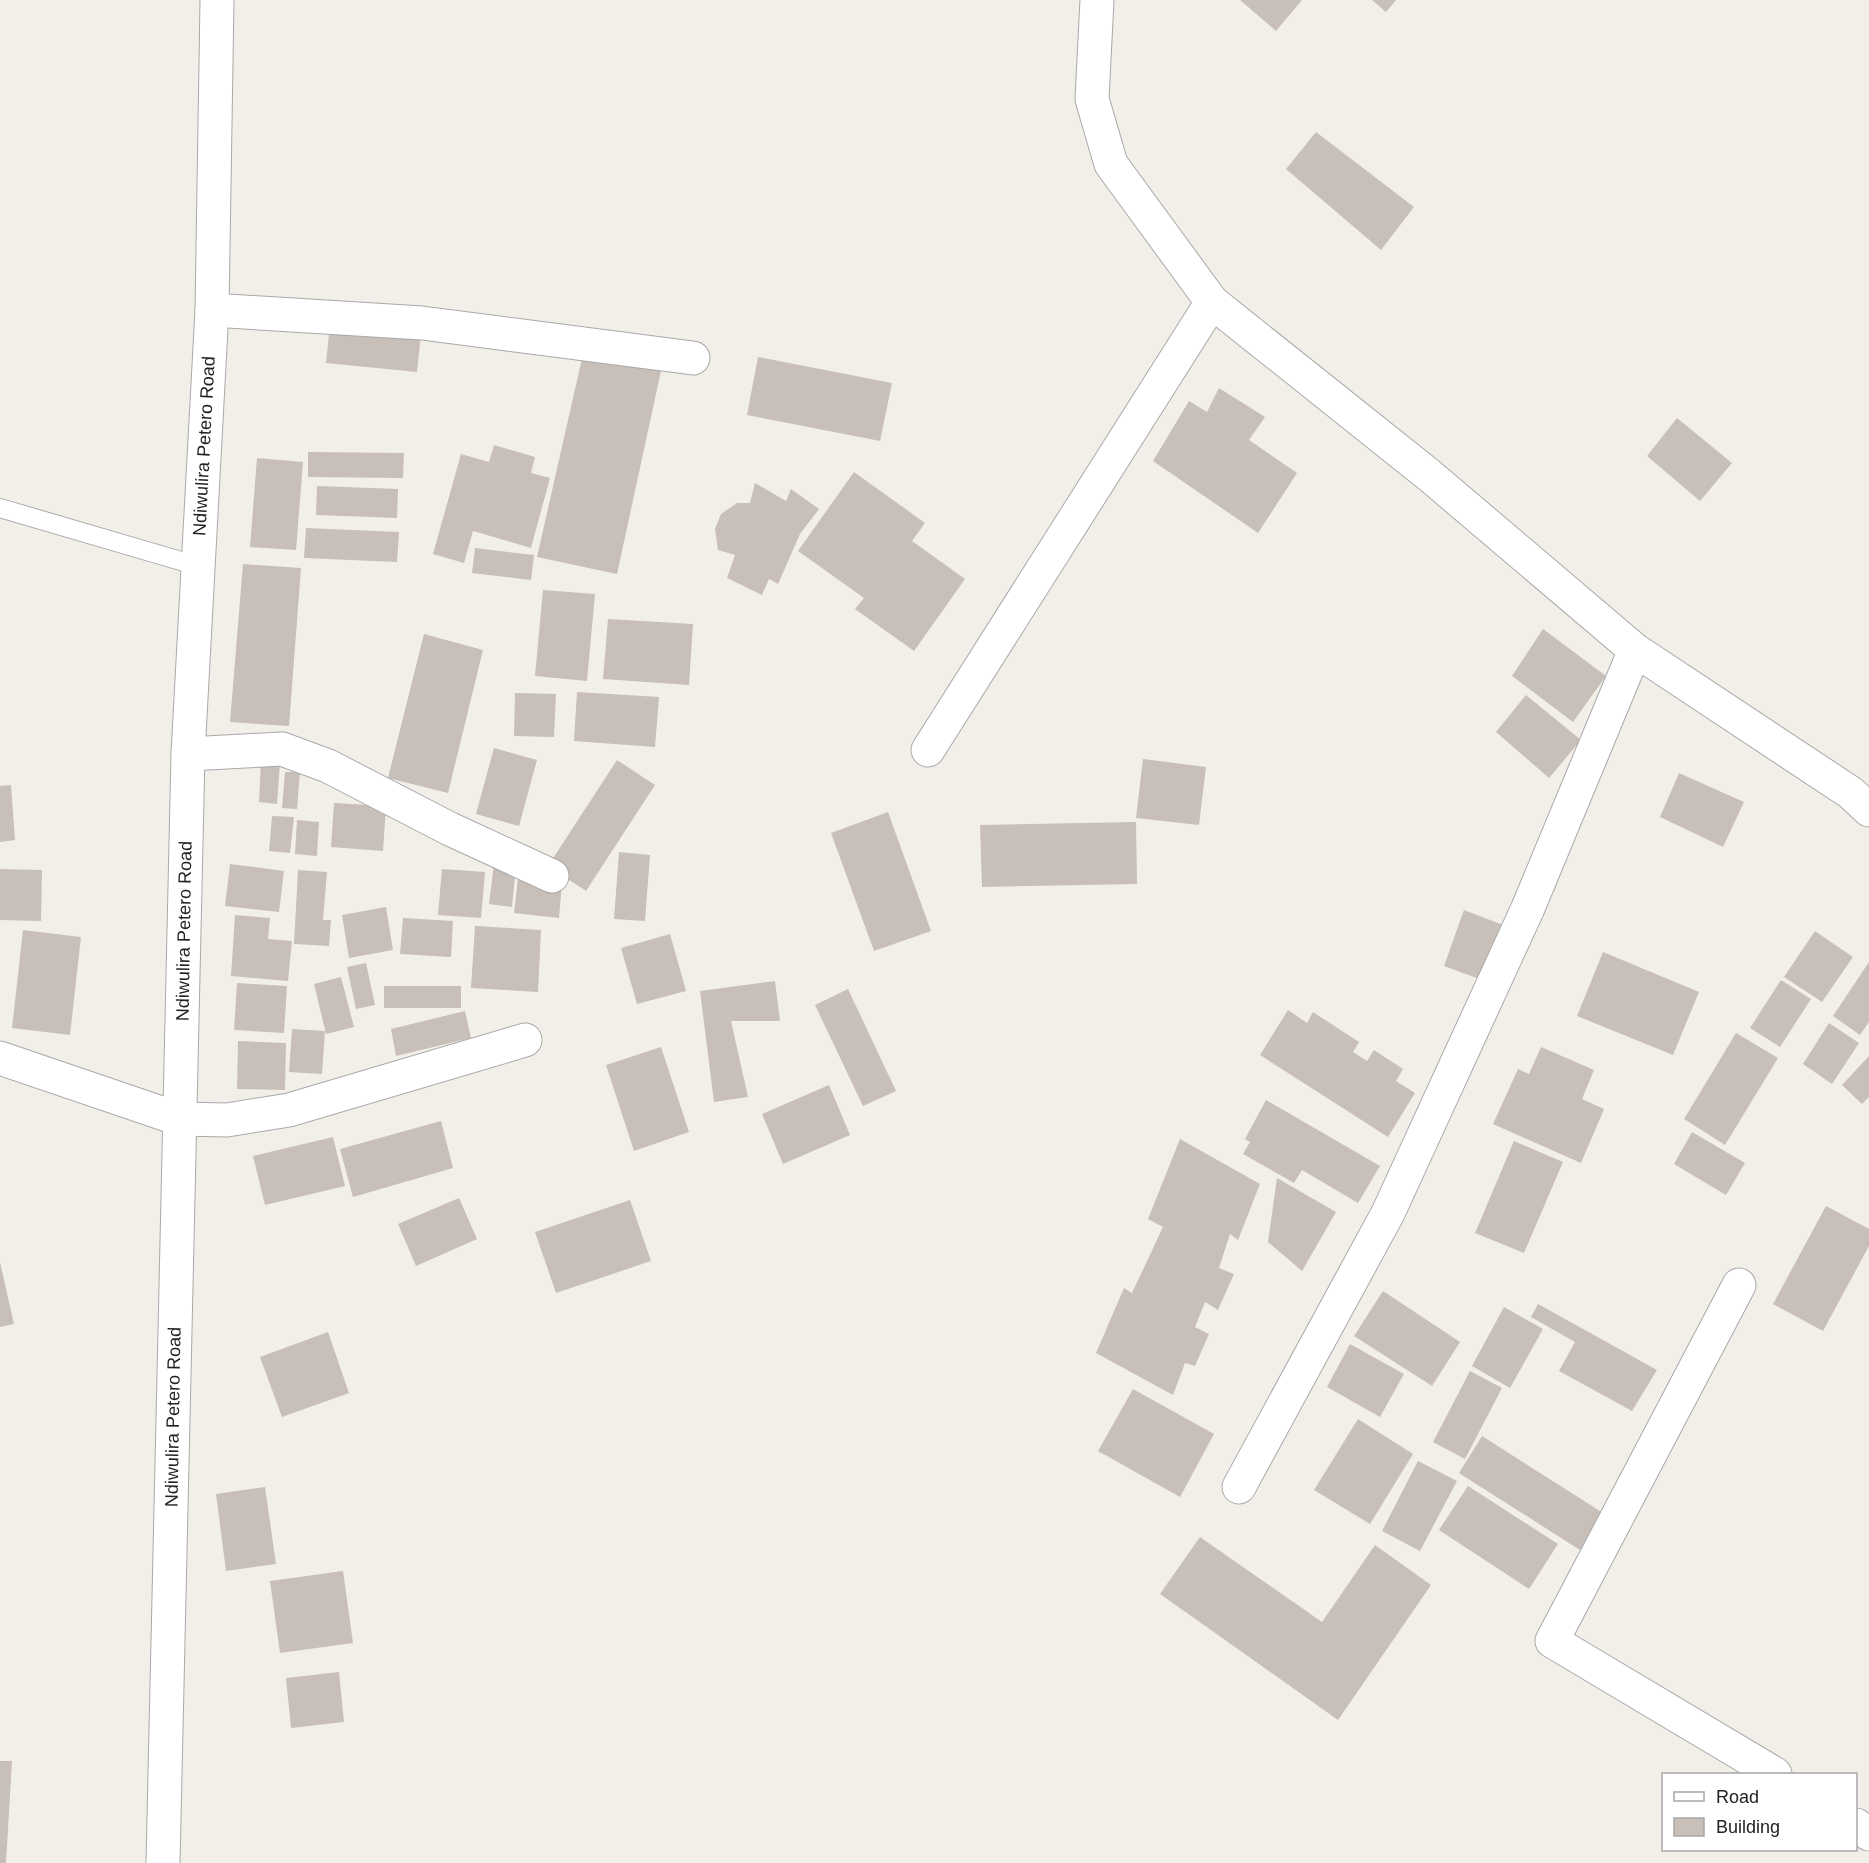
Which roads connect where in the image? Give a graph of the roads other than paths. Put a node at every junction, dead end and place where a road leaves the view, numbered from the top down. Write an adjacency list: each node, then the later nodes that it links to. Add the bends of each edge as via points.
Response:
1 (217, 0): 4 (street, Ndiwulira Petero Road)
2 (1097, 0): 3 (street, via 1092,99 1111,164)
3 (1212, 302): 8 (street, via 1429,476); 9 (street)
4 (212, 310): 5 (street, via 422,323); 7 (street, Ndiwulira Petero Road)
5 (693, 358)
6 (0, 508): 7 (lane)
7 (198, 566): 10 (street, Ndiwulira Petero Road)
8 (1635, 650): 11 (street, via 1851,794); 17 (street, via 1528,908 1388,1213)
9 (928, 750)
10 (188, 754): 12 (street, via 282,749 328,766); 15 (street, Ndiwulira Petero Road)
11 (1869, 810)
12 (552, 876)
13 (525, 1040): 15 (street, via 289,1110 227,1120)
14 (0, 1058): 15 (street)
15 (179, 1119): 19 (street, Ndiwulira Petero Road)
16 (1740, 1285): 18 (street, via 1552,1641)
17 (1239, 1487)
18 (1774, 1773)
19 (163, 1863)

